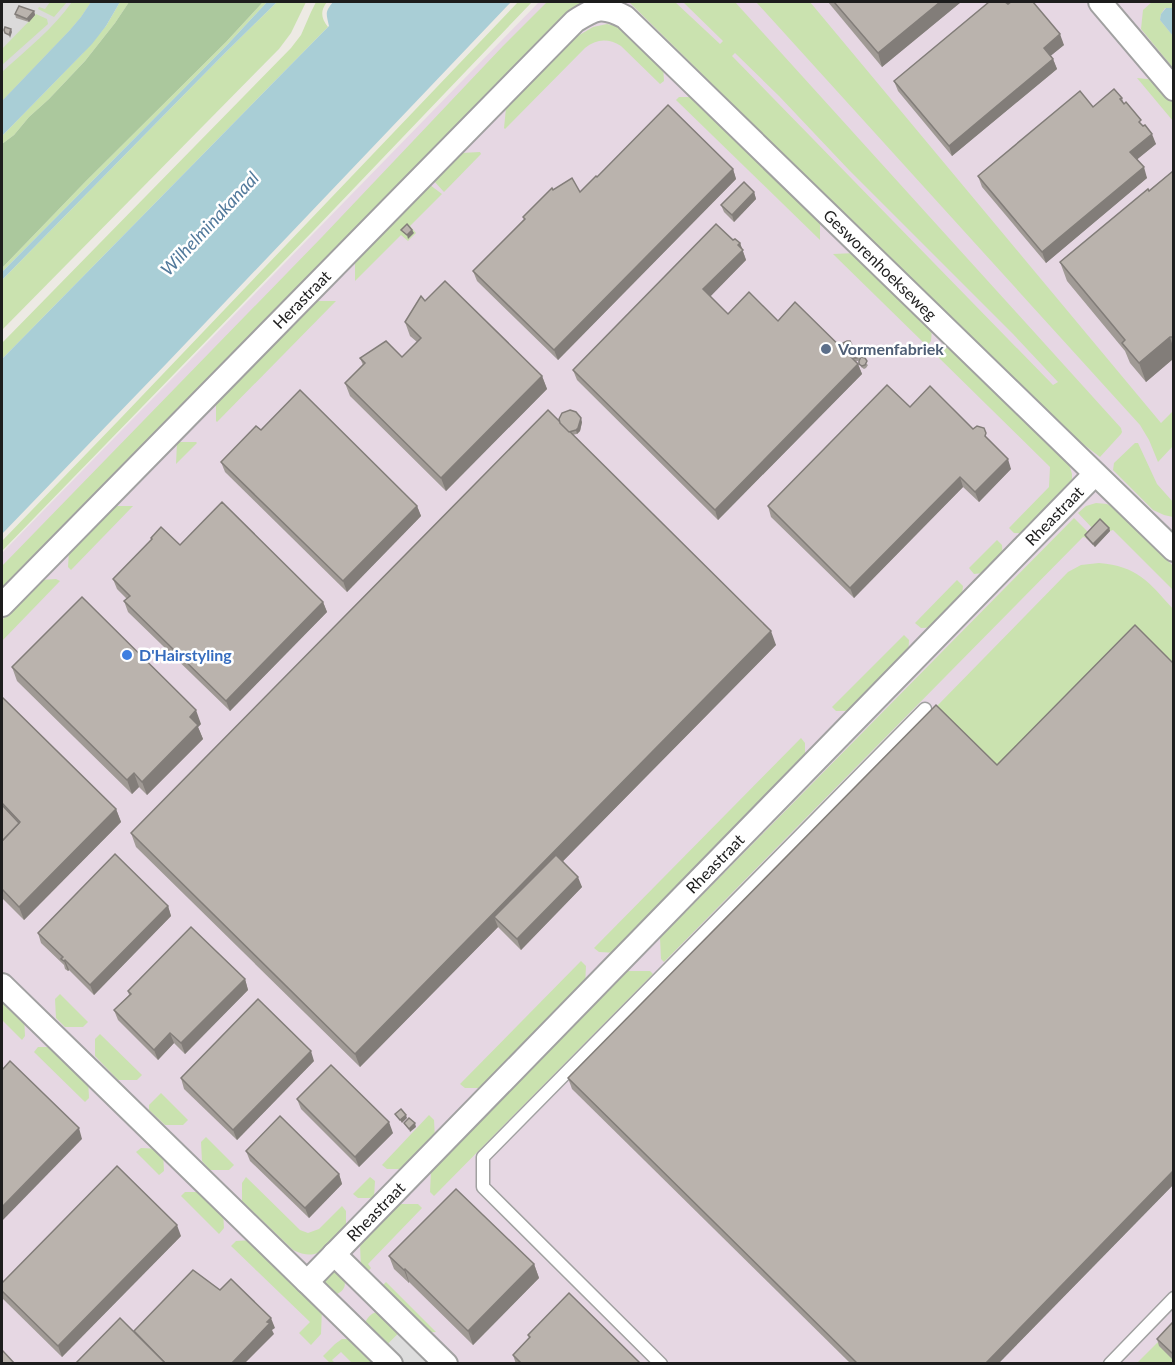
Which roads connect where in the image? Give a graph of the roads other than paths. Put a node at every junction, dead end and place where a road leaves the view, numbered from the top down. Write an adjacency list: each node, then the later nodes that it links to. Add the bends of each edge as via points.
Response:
1 (1100, 2): 3 (street)
2 (611, 10): 4 (street, Gesworenhoekseweg, via 625,17); 6 (street, Herastraat, via 593,10 575,21)
3 (1173, 89)
4 (1095, 474): 5 (street, Gesworenhoekseweg); 9 (street, Rheastraat)
5 (1173, 550)
6 (2, 605)
7 (925, 709): 14 (lane, via 483,1157 483,1187)
8 (2, 985): 10 (street)
9 (334, 1254): 10 (street, Rheastraat); 13 (street, Rheastraat)
10 (307, 1281): 12 (street)
11 (1173, 1298): 15 (lane)
12 (391, 1364)
13 (447, 1364)
14 (661, 1364)
15 (1110, 1364)

